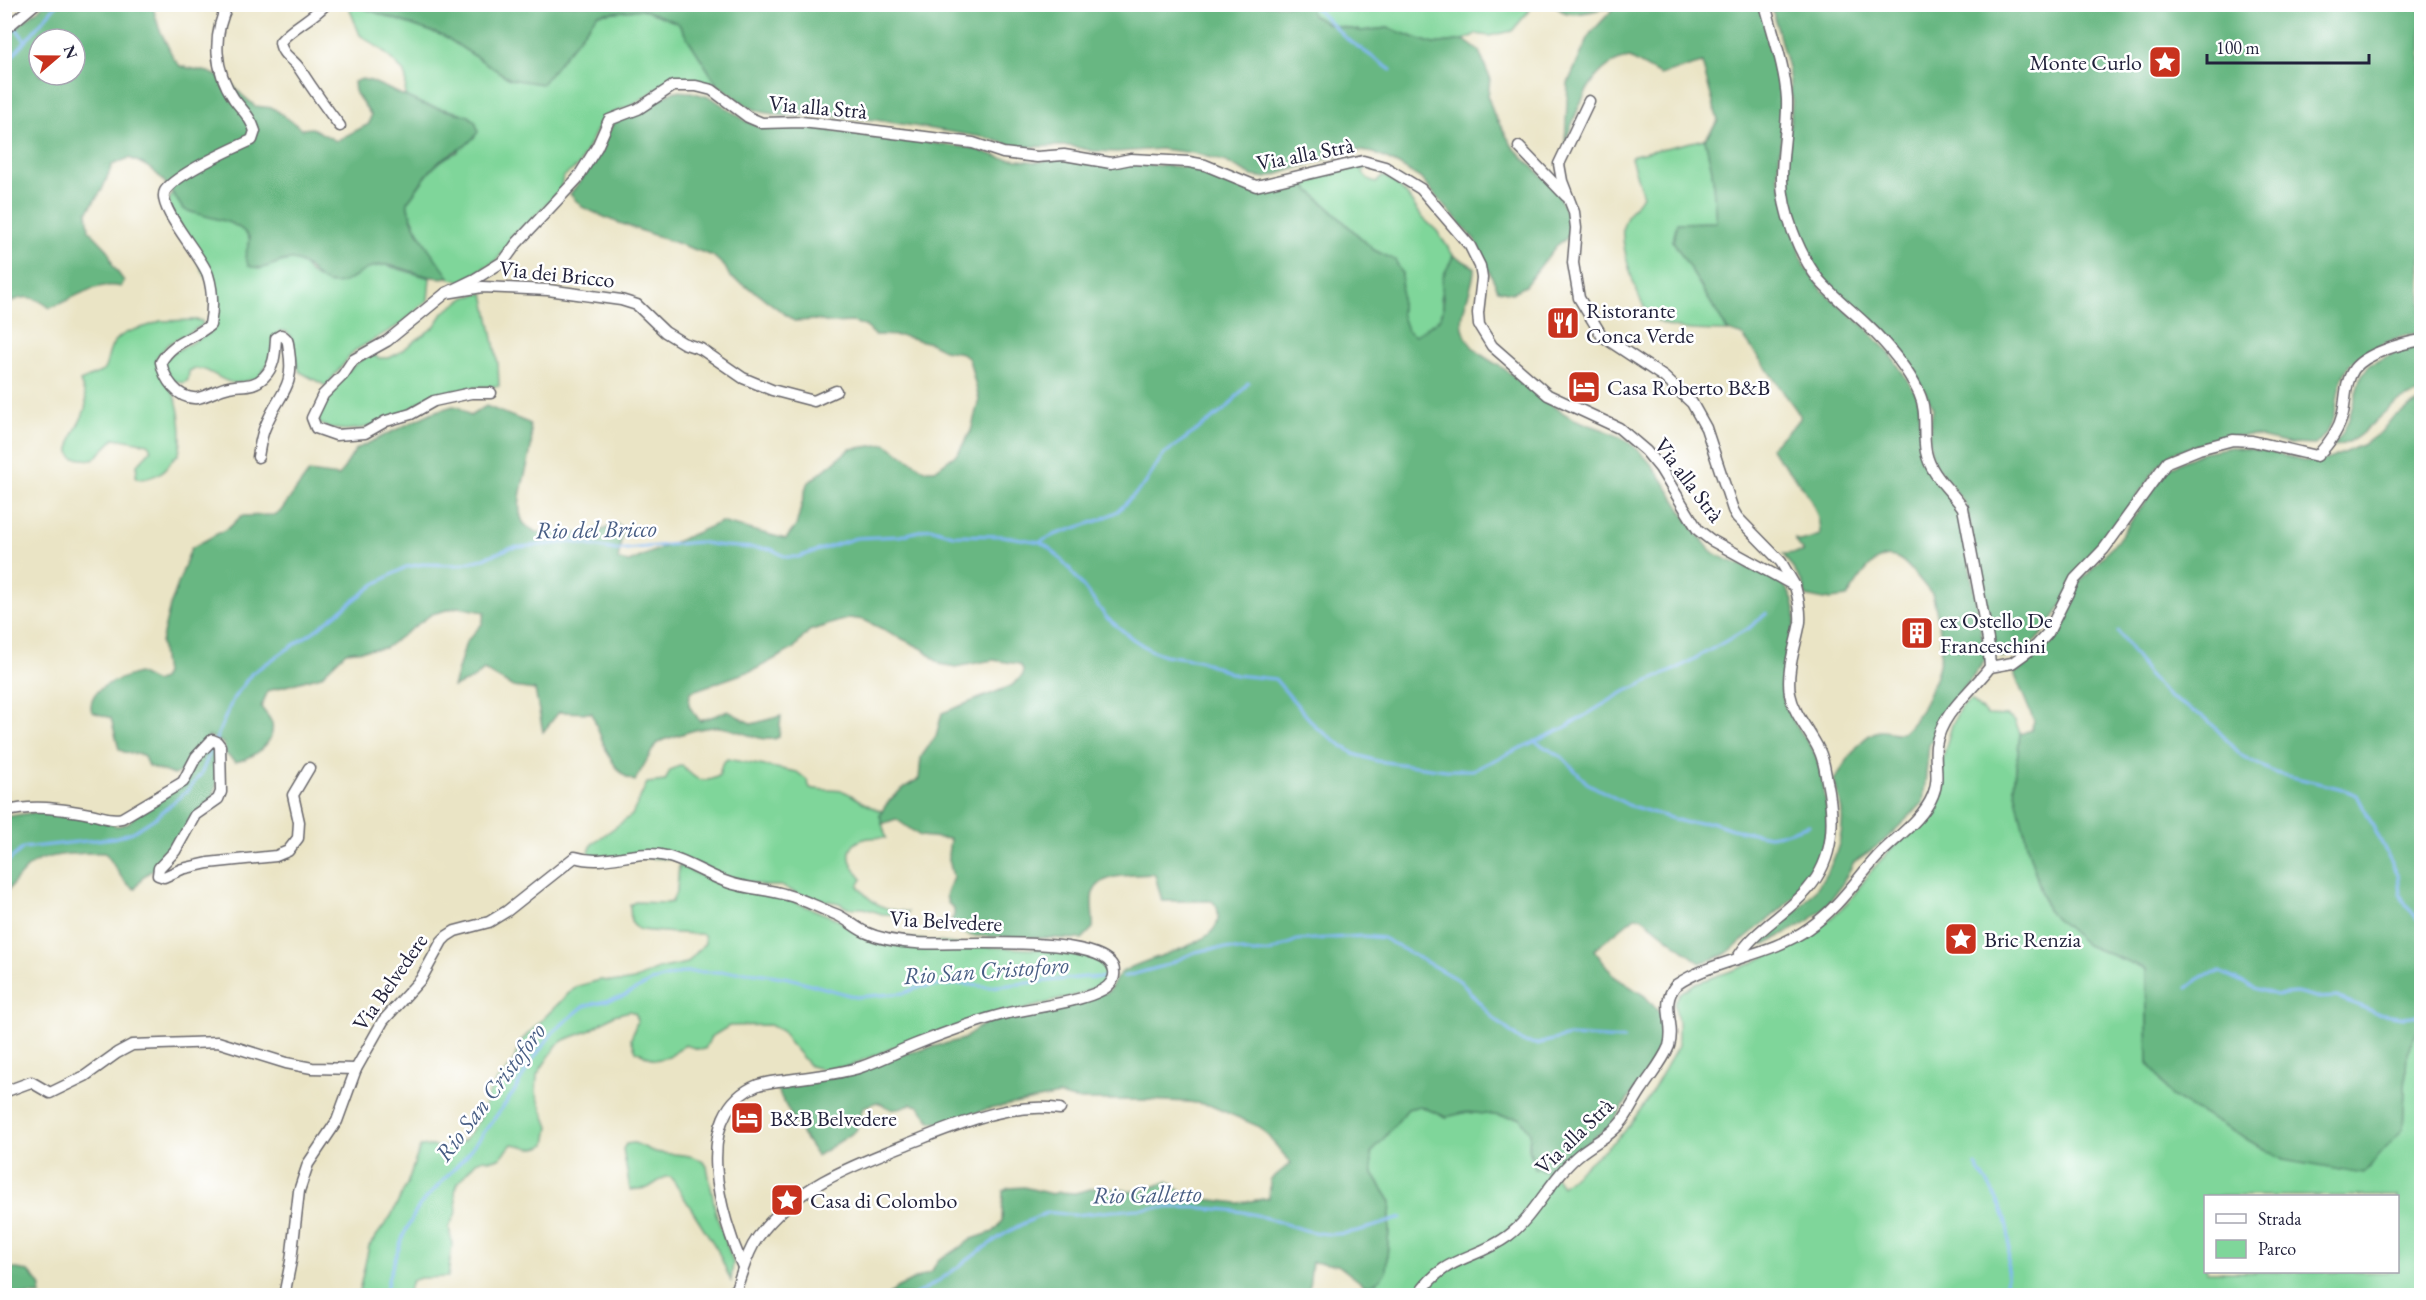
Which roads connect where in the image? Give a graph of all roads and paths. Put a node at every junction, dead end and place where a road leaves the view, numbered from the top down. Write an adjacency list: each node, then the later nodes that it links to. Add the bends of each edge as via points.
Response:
1 (35, 4): 5 (street)
2 (228, 4): 14 (street, via 216,48 217,61 234,99 255,131 252,140 213,157 165,192 168,213 208,274 212,304 210,325 171,347 161,362 173,388 198,398 226,387 254,384 264,377 272,366 276,338 285,337 292,362 290,379 265,426)
3 (326, 4): 7 (street, via 280,42 282,51 295,63)
4 (1765, 4): 16 (street, via 1784,76 1787,100 1782,180 1797,242 1819,280 1894,353 1919,392 1932,470 1963,508)
5 (11, 24)
6 (1589, 101): 9 (street, via 1559,164)
7 (339, 126)
8 (1519, 147): 9 (street)
9 (1568, 198): 15 (street, via 1576,228 1575,280 1590,318 1602,336 1664,377 1692,403 1706,428 1733,510 1781,562)
10 (446, 292): 12 (street, Via dei Bricco, via 524,287 621,300 641,307 665,332 743,378 814,401); 13 (street, via 387,341 352,360 323,395 312,418 314,427 336,435 365,433 434,401); 15 (street, Via alla Strà, via 504,261 577,179 609,120 638,109 674,86 712,90 762,123 829,125 973,143 1003,153 1037,157 1064,155 1111,163 1131,159 1189,162 1256,186 1363,161 1385,167 1421,189 1470,246 1482,278 1479,326 1492,346 1548,395 1619,428 1646,451 1698,530)
11 (2421, 340): 16 (street, Via alla Strà, via 2387,349 2355,367 2345,392 2341,422 2317,456 2240,440 2217,443 2167,462 2104,549 2075,579 2048,633 2012,663)
12 (836, 391)
13 (491, 393)
14 (258, 457)
15 (1795, 586): 19 (street, Via alla Strà, via 1800,615 1789,672 1790,693 1820,752 1832,803 1830,849 1810,888 1747,944)
16 (1990, 668): 19 (street, Via alla Strà, via 1956,706 1941,732 1936,746 1934,794 1921,814 1829,912 1786,943)
17 (309, 768): 18 (street, via 293,795 298,838 288,852 182,868 165,877 158,875 159,868 175,851 195,815 218,799 221,792 220,747 212,740 196,757 183,782 122,818 112,820 44,807)
18 (4, 812)
19 (1737, 959): 26 (street, Via alla Strà, via 1683,980 1670,992 1669,1045 1622,1121 1561,1171 1513,1232 1441,1269)
20 (356, 1069): 21 (street, via 286,1063 218,1042 132,1045 85,1076 50,1093 31,1082); 23 (street, Via Belvedere, via 389,1013 422,979 442,941 455,931 489,922 507,911 575,857 595,861 664,855 729,883 788,895 839,916 864,932 894,940 1061,946 1095,952 1109,960 1114,978 1099,991 996,1016 857,1068 770,1082 748,1090 723,1120 715,1159 726,1220); 24 (street, Via Belvedere, via 337,1121 308,1164 299,1191)
21 (4, 1092)
22 (1060, 1108): 23 (street, via 1041,1107 980,1117 852,1166 814,1186 783,1210 757,1238)
23 (743, 1267): 25 (street)
24 (284, 1296)
25 (733, 1296)
26 (1418, 1296)

